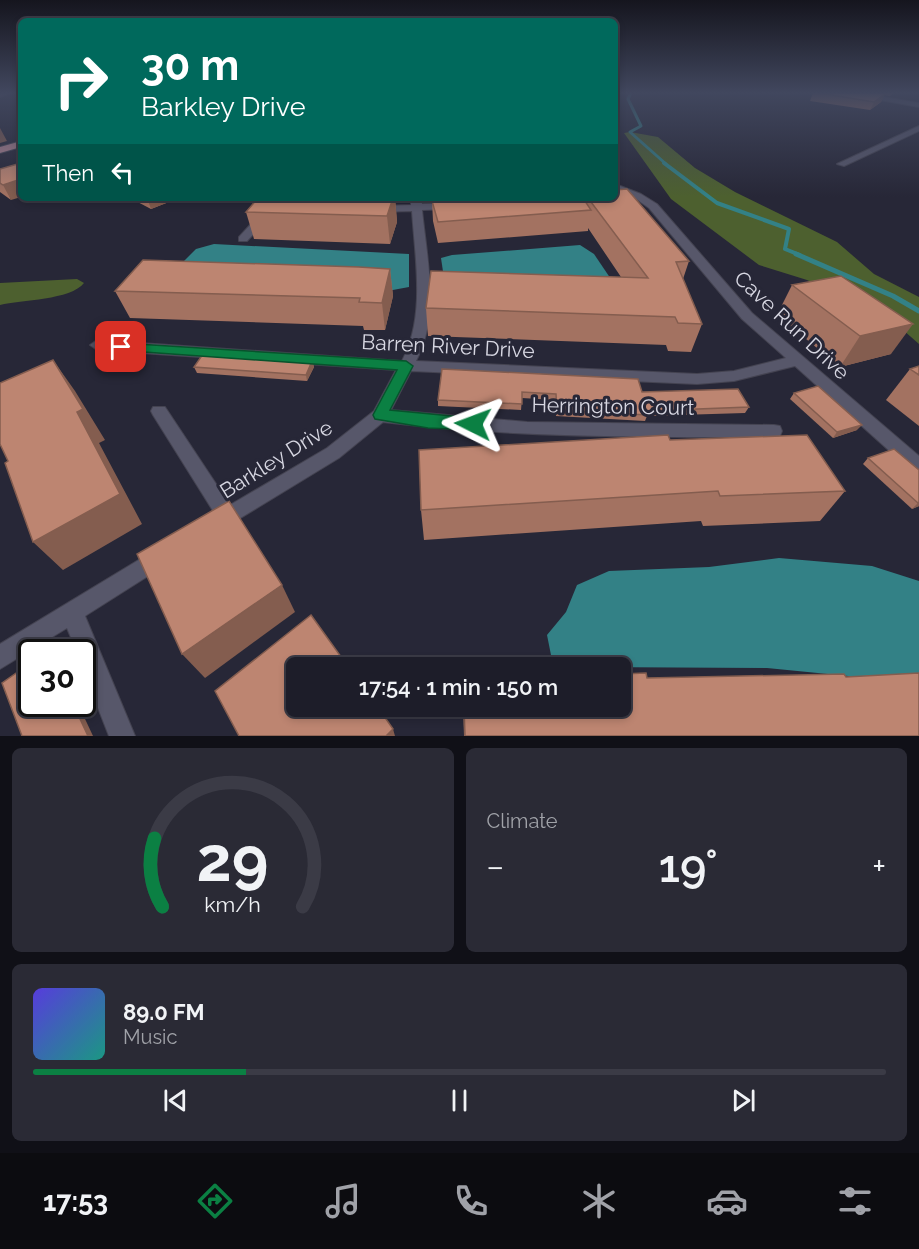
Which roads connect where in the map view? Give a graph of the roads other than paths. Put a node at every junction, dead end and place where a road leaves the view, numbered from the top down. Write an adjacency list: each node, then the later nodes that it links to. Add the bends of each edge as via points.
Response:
1 (919, 128): 4 (street)
2 (18, 145): 3 (main road)
3 (0, 150)
4 (840, 164)
5 (618, 188): 12 (street, Cave Run Drive, via 653,206 728,297)
6 (283, 201): 10 (street)
7 (417, 203): 8 (street); 9 (street); 13 (street, Barkley Drive, via 424,294 417,346)
8 (464, 205)
9 (366, 209)
10 (243, 239)
11 (97, 345): 13 (street, Barren River Drive)
12 (796, 361): 13 (street, Barren River Drive, via 734,376 697,379); 17 (street, Cave Run Drive)
13 (406, 366): 15 (street, Barkley Drive)
14 (159, 411): 18 (street)
15 (380, 415): 16 (street, Herrington Court, via 428,422 584,430); 18 (street, Barkley Drive, via 333,453)
16 (774, 432)
17 (919, 467)
18 (227, 517): 19 (street, Barkley Drive)
19 (208, 529)
20 (179, 546): 21 (street)
21 (72, 611): 22 (street); 23 (street)
22 (0, 657)
23 (122, 736)

